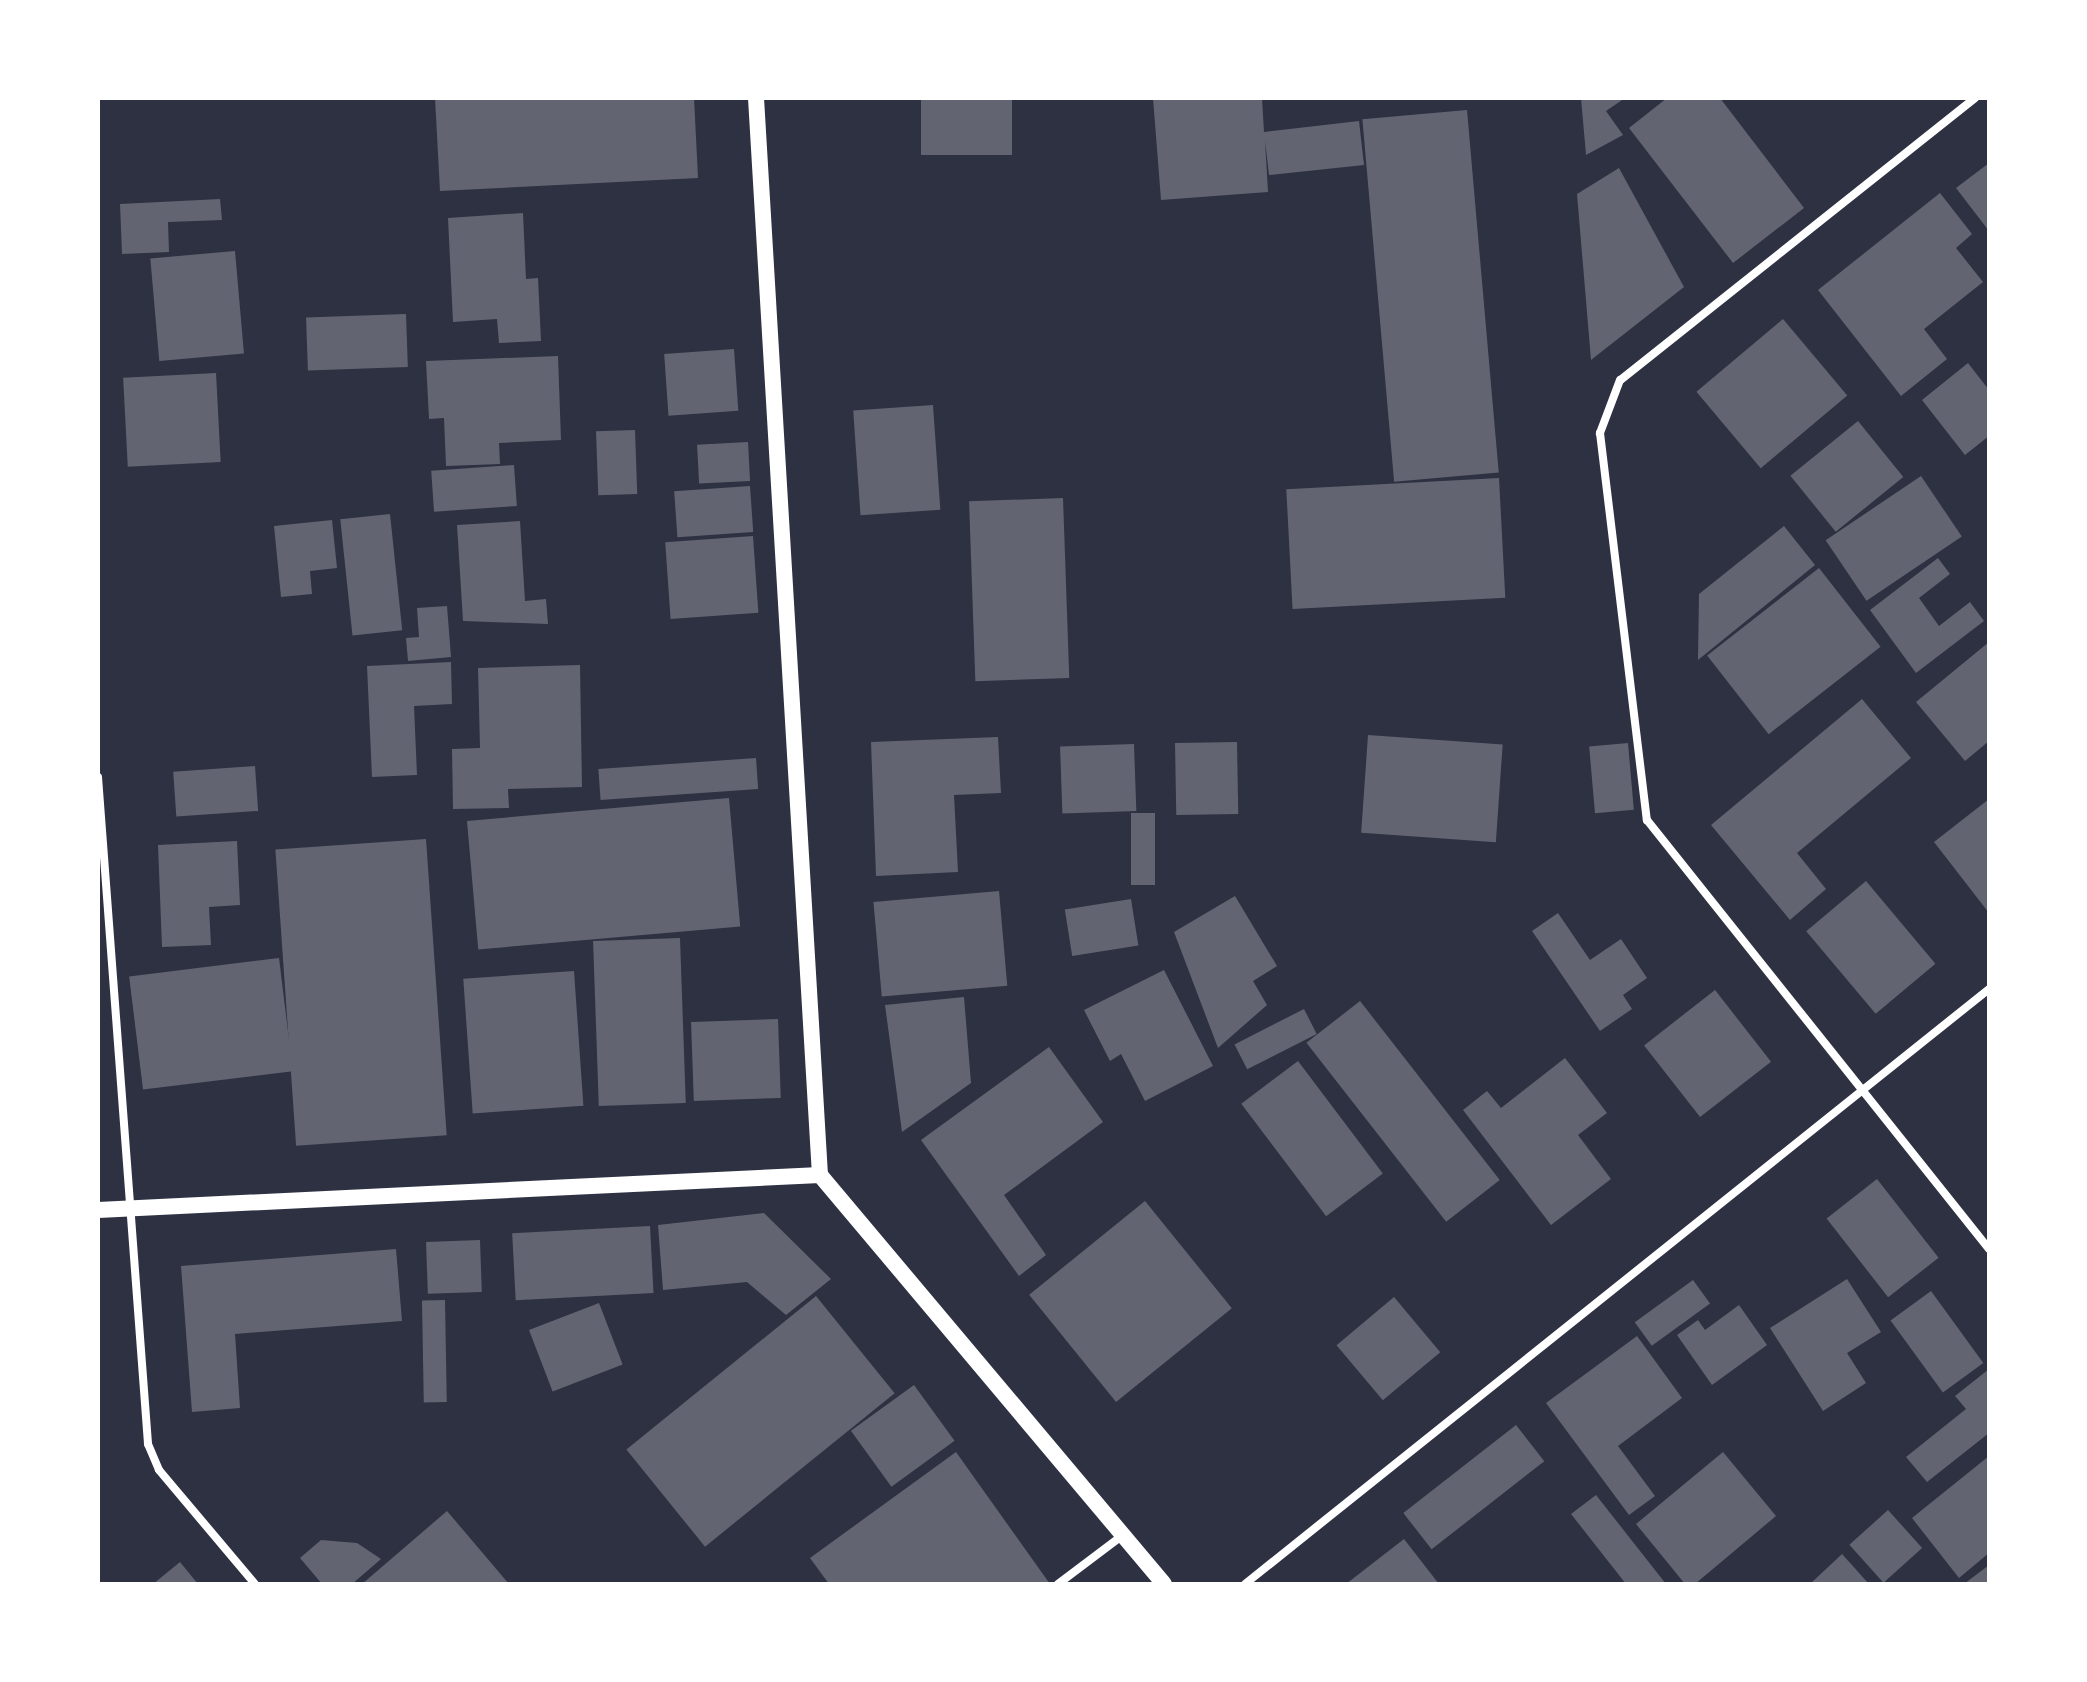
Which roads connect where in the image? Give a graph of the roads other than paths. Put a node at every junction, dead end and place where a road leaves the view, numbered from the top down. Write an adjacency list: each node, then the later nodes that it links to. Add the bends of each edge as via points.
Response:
1 (756, 98): 6 (main road)
2 (1975, 98): 5 (street, via 1620,380 1600,433 1647,820)
3 (98, 777): 7 (street)
4 (1989, 989): 5 (street)
5 (1860, 1092): 9 (street); 14 (street)
6 (820, 1175): 7 (main road); 10 (main road)
7 (125, 1208): 8 (main road); 11 (street, via 148,1444 159,1470)
8 (98, 1210)
9 (1989, 1249)
10 (1124, 1534): 12 (street); 13 (main road)
11 (255, 1584)
12 (1058, 1584)
13 (1164, 1584)
14 (1245, 1584)

